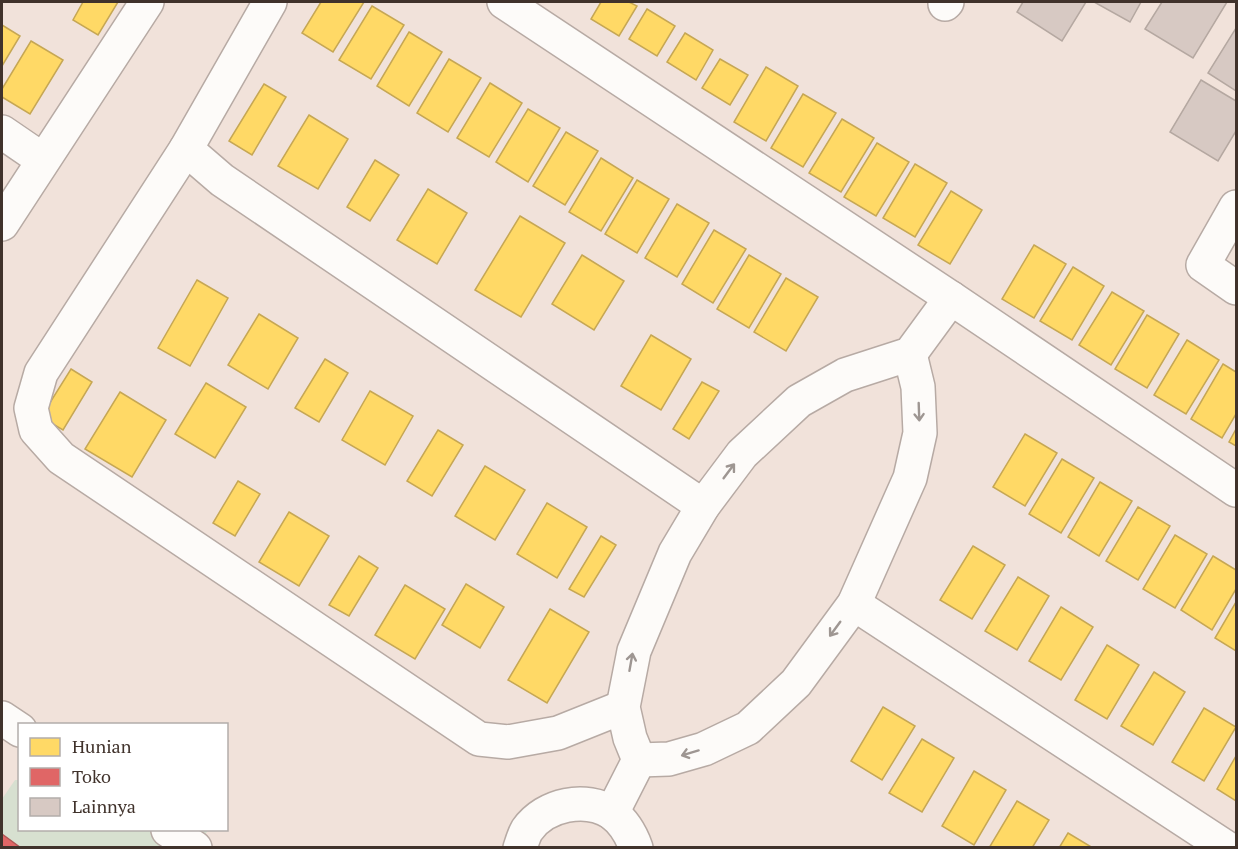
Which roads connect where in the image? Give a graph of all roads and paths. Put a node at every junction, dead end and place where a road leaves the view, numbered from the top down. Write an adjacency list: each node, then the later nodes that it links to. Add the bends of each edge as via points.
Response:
1 (147, 2): 6 (street)
2 (270, 2): 5 (street)
3 (504, 2): 10 (street)
4 (2, 132): 6 (street)
5 (186, 149): 13 (street, via 222,180); 15 (street, via 41,373 31,408 36,430 61,458 479,739 508,741 558,733)
6 (43, 160): 8 (street)
7 (1236, 207): 9 (street, via 1203,265)
8 (2, 224)
9 (1236, 288)
10 (951, 298): 11 (street); 12 (street)
11 (910, 354): 13 (street, one-way to 11, via 742,454 799,401 845,375); 14 (street, one-way to 14, via 918,387 920,433 913,467)
12 (1236, 490)
13 (703, 506): 15 (street, one-way to 13, via 634,651 675,553)
14 (854, 604): 18 (street, one-way to 18, via 796,683 748,728 704,749 669,759); 24 (street)
15 (623, 707): 18 (street)
16 (2, 718): 17 (street)
17 (18, 729)
18 (639, 760): 19 (street)
19 (612, 813): 22 (street, via 590,804 566,805 544,814 527,830); 23 (street, via 629,830)
20 (170, 831): 21 (street)
21 (195, 848)
22 (520, 848)
23 (636, 848)
24 (1227, 848)

